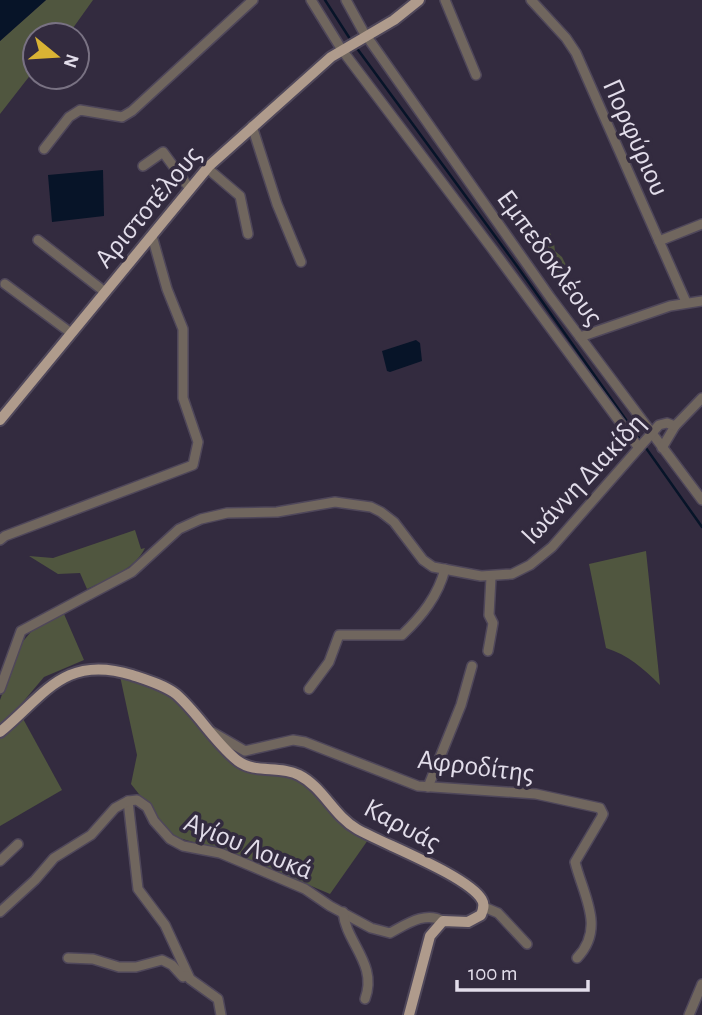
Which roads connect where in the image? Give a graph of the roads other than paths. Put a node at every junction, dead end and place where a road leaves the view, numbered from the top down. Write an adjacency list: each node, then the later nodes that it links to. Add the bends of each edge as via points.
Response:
1 (253, 0): 11 (street, via 132,111 122,117 80,110)
2 (311, 0): 8 (street)
3 (346, 0): 7 (street, Εμπεδοκλέους)
4 (419, 0): 7 (main road)
5 (445, 0): 9 (street)
6 (531, 0): 19 (street, Πορφύριου, via 576,53)
7 (365, 38): 8 (main road, Αριστοτέλους); 26 (street, Εμπεδοκλέους)
8 (344, 49): 10 (main road, Αριστοτέλους); 31 (street)
9 (476, 75)
10 (252, 126): 13 (main road, Αριστοτέλους); 20 (street, via 272,192)
11 (44, 149)
12 (143, 166): 14 (street, via 163,152)
13 (207, 168): 14 (main road, Αριστοτέλους); 16 (street, via 240,196)
14 (190, 189): 17 (main road, Αριστοτέλους)
15 (702, 224): 19 (street)
16 (248, 234)
17 (152, 236): 22 (main road, Αριστοτέλους); 34 (street, via 183,329 183,398 198,442 193,465)
18 (38, 240): 22 (street)
19 (659, 241): 24 (street, Πορφύριου)
20 (301, 262)
21 (5, 284): 25 (street)
22 (105, 292): 25 (main road, Αριστοτέλους)
23 (702, 301): 24 (street)
24 (686, 302): 26 (street)
25 (71, 332): 28 (main road, Αριστοτέλους)
26 (580, 337): 30 (street, Εμπεδοκλέους)
27 (702, 398): 29 (street, Ιωάννη Διακίδη)
28 (3, 413)
29 (675, 426): 30 (street, Ιωάννη Διακίδη, via 663,424); 32 (street)
30 (651, 433): 31 (street, Ιωάννη Διακίδη); 32 (street, Εμπεδοκλέους)
31 (639, 448): 36 (street, Ιωάννη Διακίδη, via 541,557 521,570)
32 (662, 448): 33 (street, Εμπεδοκλέους)
33 (702, 500)
34 (0, 540)
35 (445, 569): 36 (street, Ιωάννη Διακίδη); 39 (street, Ιωάννη Διακίδη, via 425,562 386,515 363,506 330,503 201,519 179,529 132,572 21,631); 40 (street, via 427,607 402,635 339,635 330,662)
36 (491, 577): 37 (street, via 489,615 493,623)
37 (488, 651)
38 (472, 666): 43 (street)
39 (0, 689)
40 (309, 690)
41 (0, 732): 42 (main road, Καρυάς, via 55,682 97,669 149,680 174,692)
42 (212, 732): 43 (street, Αφροδίτης, via 245,751 293,740 304,742); 47 (main road, Καρυάς, via 244,765 308,780 351,825 463,884 481,898)
43 (428, 787): 53 (street, Αφροδίτης, via 536,794 602,810 575,862 592,917)
44 (128, 801): 48 (street, via 115,808 91,835 54,858); 49 (street, Αγίου Λουκά, via 137,800 146,807 170,839 183,846 220,853 305,889); 54 (street, via 138,889 165,925)
45 (18, 844): 46 (street)
46 (0, 861)
47 (484, 907): 50 (main road, via 474,921); 51 (street, via 498,913)
48 (0, 912)
49 (343, 912): 50 (street, Αγίου Λουκά, via 390,933 420,918); 56 (street, via 369,976)
50 (443, 921): 58 (main road, via 430,936)
51 (527, 944)
52 (68, 958): 54 (street, via 120,967 162,960)
53 (577, 958)
54 (188, 976): 57 (street, via 218,999)
55 (702, 984): 59 (street)
56 (365, 999)
57 (221, 1015)
58 (410, 1015)
59 (689, 1015)

